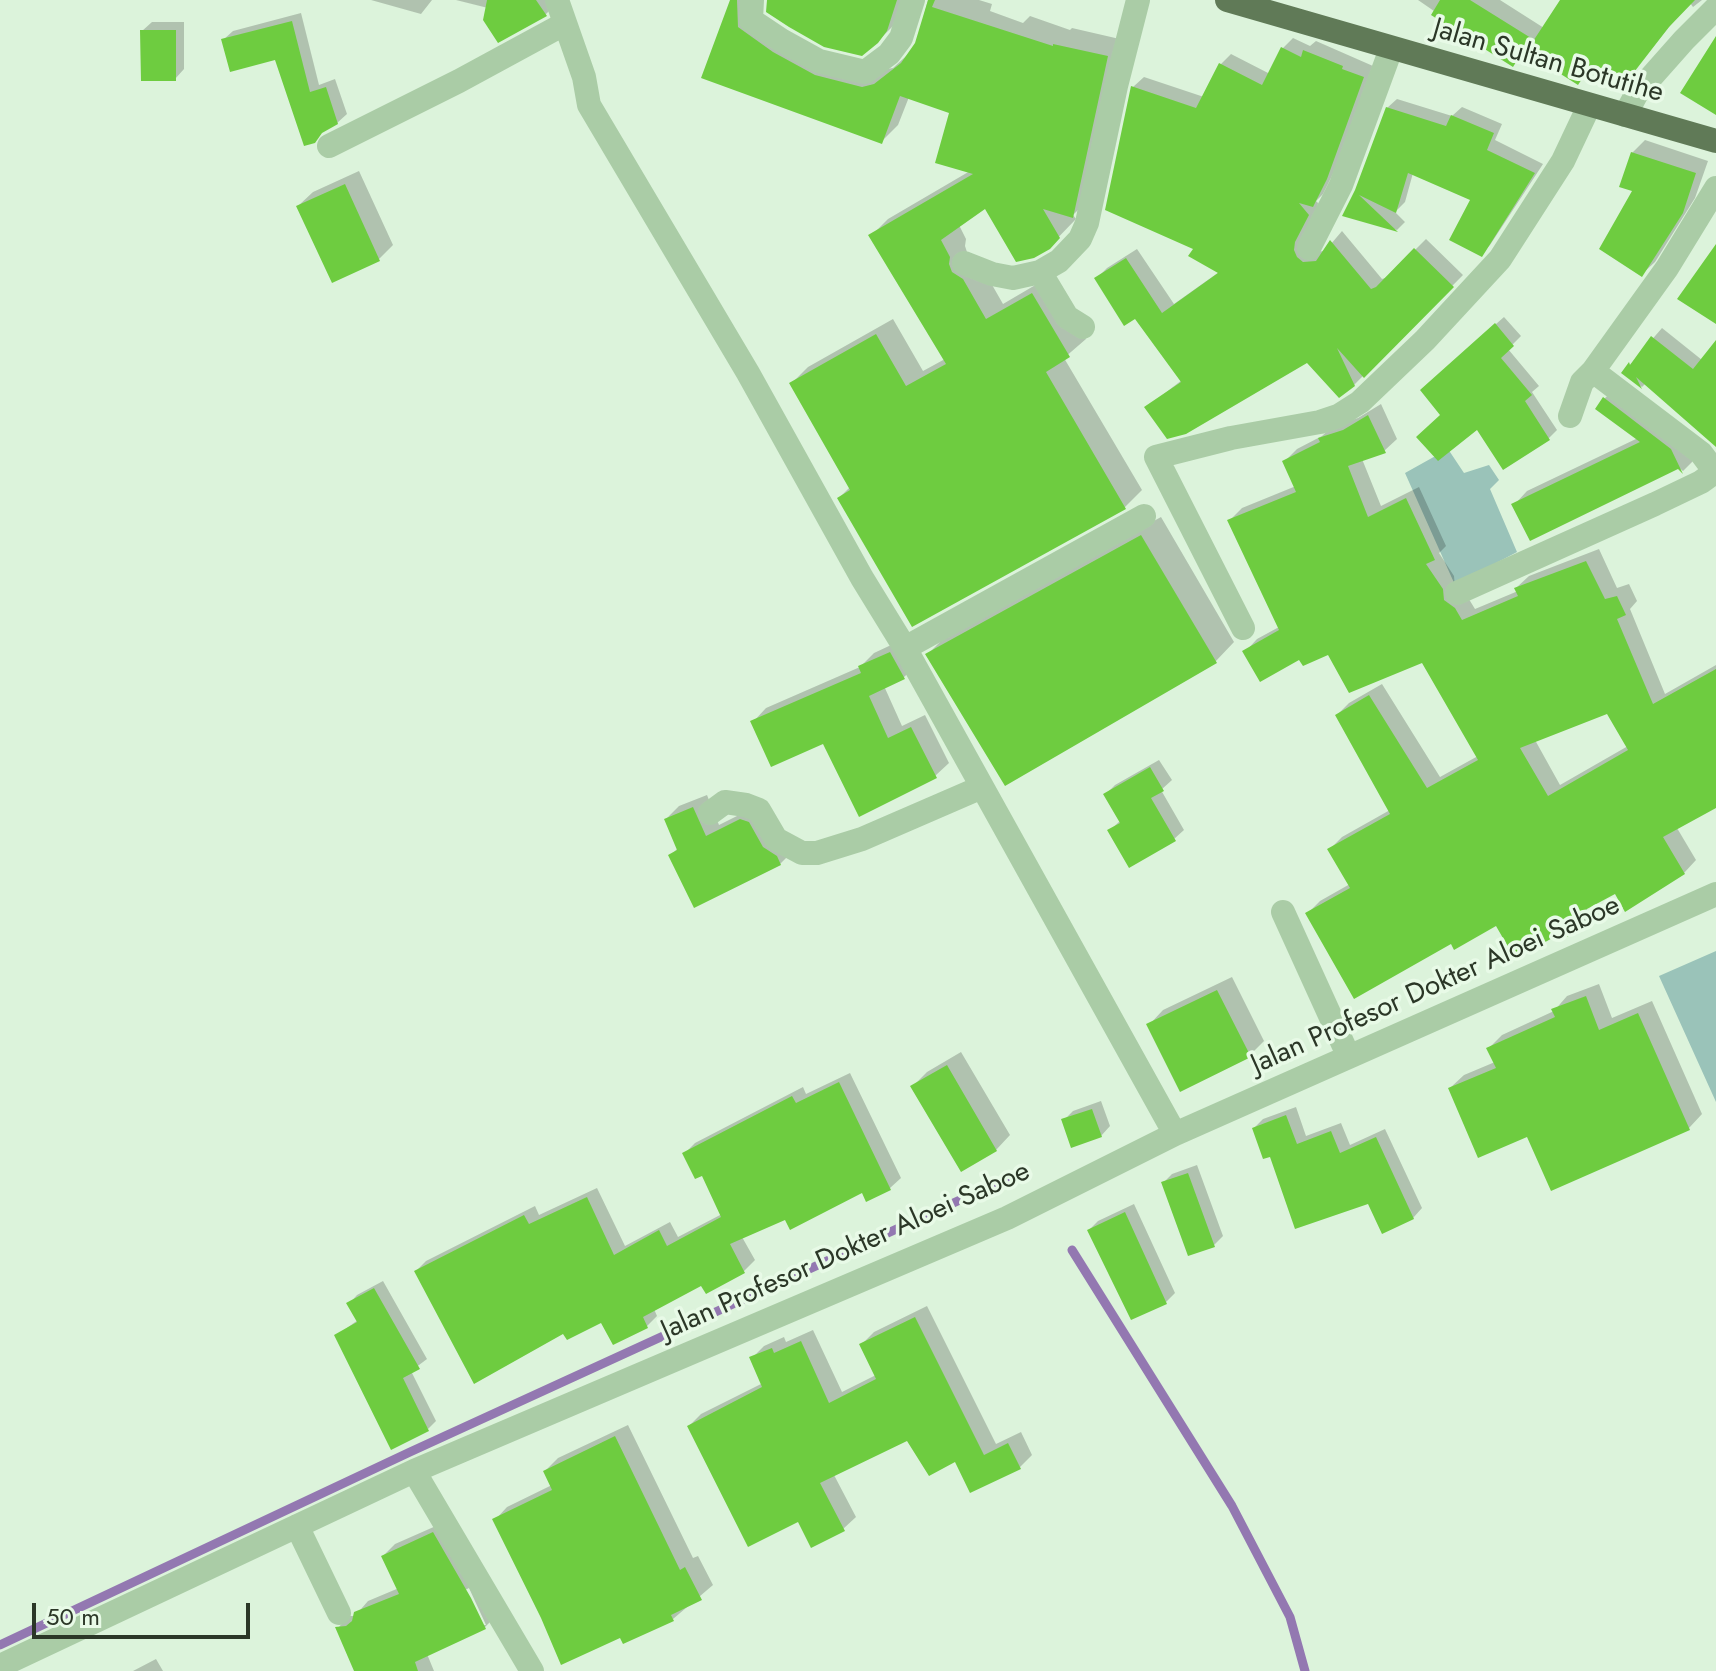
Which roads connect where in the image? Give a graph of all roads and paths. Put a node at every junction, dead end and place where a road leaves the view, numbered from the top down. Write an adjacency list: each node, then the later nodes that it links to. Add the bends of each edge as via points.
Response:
1 (557, 0): 7 (street)
2 (752, 0): 5 (street, via 751,20 781,40 819,61 865,72 901,38)
3 (1138, 0): 16 (street, via 1087,223 1059,261)
4 (1227, 0): 8 (main road, Jalan Sultan Botutihe)
5 (905, 2)
6 (1716, 8): 10 (street, via 1637,93)
7 (564, 24): 12 (street); 23 (street, via 589,105)
8 (1391, 49): 9 (main road, Jalan Sultan Botutihe); 14 (street, via 1341,185)
9 (1589, 106): 10 (main road, Jalan Sultan Botutihe); 22 (street, via 1563,161 1500,259 1360,402 1320,422 1156,457)
10 (1625, 115): 11 (main road, Jalan Sultan Botutihe)
11 (1716, 141)
12 (329, 146)
13 (1716, 188): 18 (street)
14 (1309, 248)
15 (964, 263): 16 (street, via 1013,278)
16 (1040, 272): 17 (street, via 1067,317)
17 (1083, 327)
18 (1593, 371): 19 (street, via 1582,382); 21 (street, via 1701,453 1712,474)
19 (1570, 416)
20 (1144, 516): 23 (street)
21 (1457, 593)
22 (1243, 628)
23 (905, 648): 24 (street)
24 (982, 787): 25 (street, via 817,853 802,853 776,839 759,810 746,805 725,802); 29 (street)
25 (710, 813)
26 (1716, 894): 28 (street, Jalan Profesor Dokter Aloei Saboe)
27 (1283, 912): 28 (street)
28 (1348, 1055): 29 (street, Jalan Profesor Dokter Aloei Saboe)
29 (1175, 1134): 30 (street, Jalan Profesor Dokter Aloei Saboe, via 1007,1218)
30 (414, 1471): 31 (street, Jalan Profesor Dokter Aloei Saboe); 34 (street)
31 (297, 1526): 32 (street); 33 (street, Jalan Profesor Dokter Aloei Saboe)
32 (339, 1613)
33 (0, 1666)
34 (532, 1671)

